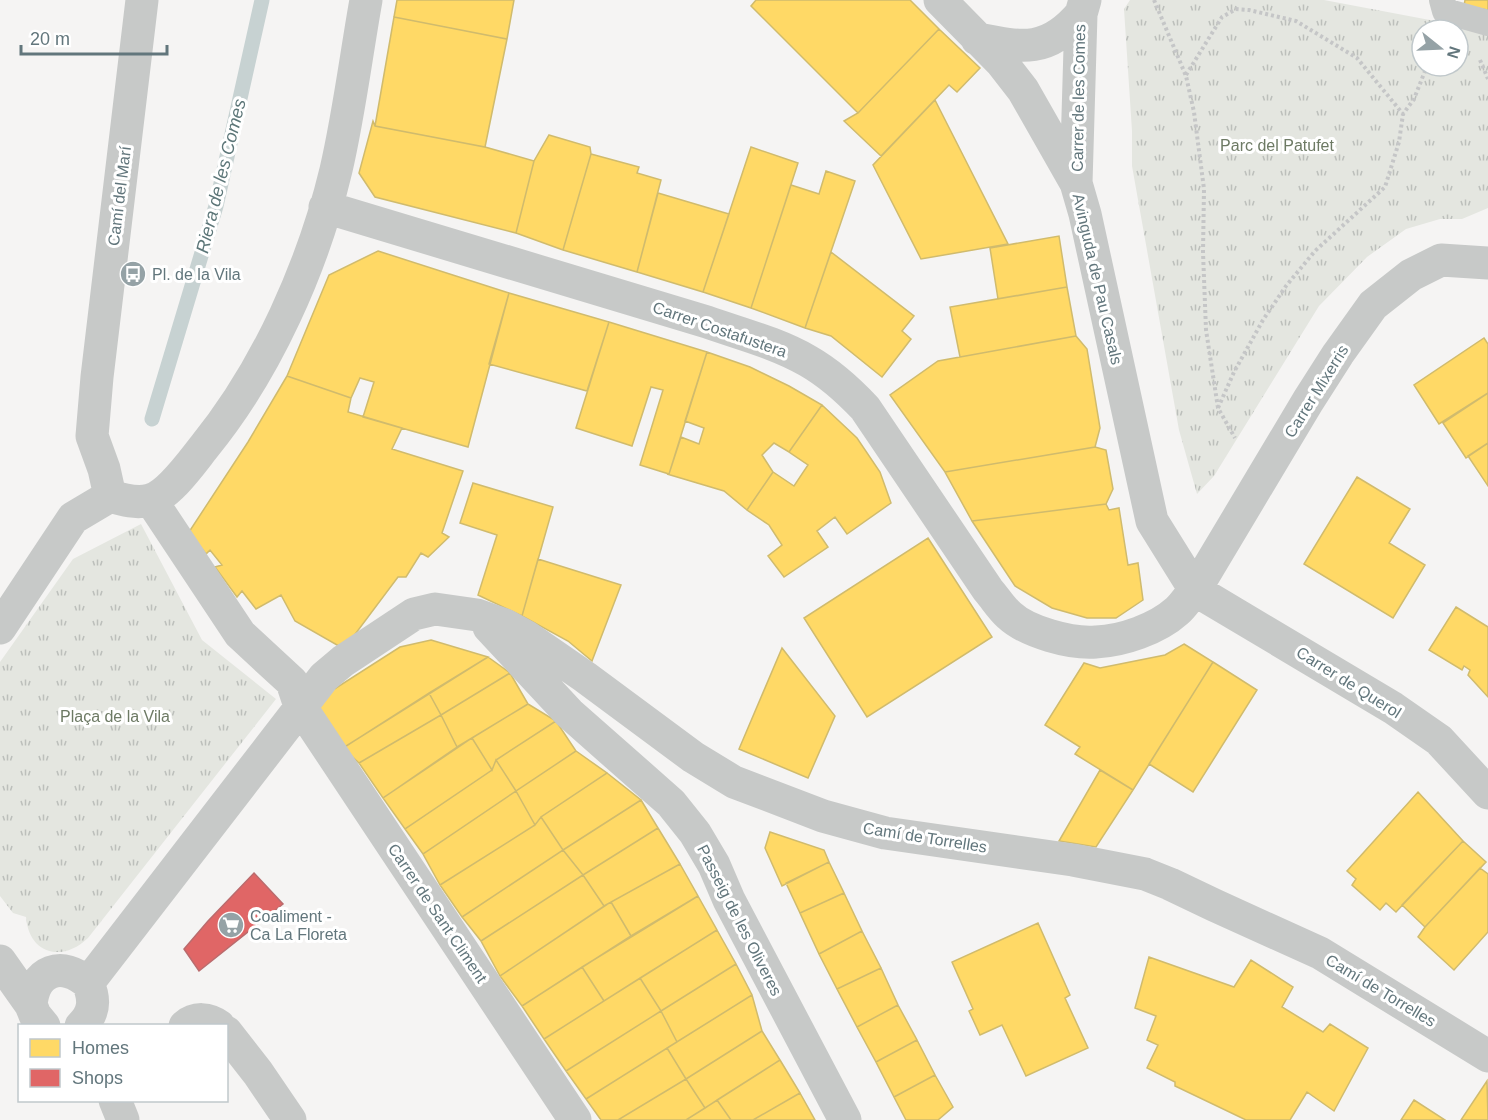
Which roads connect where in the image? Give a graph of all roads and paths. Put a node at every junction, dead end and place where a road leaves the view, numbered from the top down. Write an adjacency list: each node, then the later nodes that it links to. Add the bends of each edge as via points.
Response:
1 (142, 0): 17 (street, Camí del Marí, via 92,436)
2 (366, 0): 13 (street, via 336,169)
3 (940, 0): 8 (street, Avinguda de Pau Casals)
4 (1154, 0): 9 (path)
5 (1442, 0): 7 (lane, via 1445,11)
6 (1082, 7): 8 (street, Carrer de les Comes, via 1068,29 1051,40 1028,46); 12 (street, Carrer de les Comes)
7 (1488, 23)
8 (977, 39): 12 (street, Avinguda de Pau Casals, via 1023,90)
9 (1186, 76): 11 (path, via 1222,17 1236,9 1249,10 1296,21 1357,58); 15 (path, via 1204,189 1206,330)
10 (1420, 78): 11 (path, via 1414,99)
11 (1403, 114): 15 (path, via 1385,188 1315,251 1286,286 1234,372)
12 (1076, 183): 19 (street, Avinguda de Pau Casals, via 1152,521)
13 (325, 207): 18 (street, via 284,316 249,385 177,482); 19 (street, Carrer Costafustera, via 707,322 808,361 865,408 988,590 1008,615 1026,627 1047,635 1095,643 1152,627 1176,612)
14 (1488, 263): 19 (street, Carrer Mixerris, via 1440,260 1411,274 1373,305 1308,401)
15 (1218, 408): 16 (path)
16 (1236, 440)
17 (110, 496): 18 (street, via 129,502); 21 (street, via 73,518)
18 (151, 500): 22 (street, via 240,634 292,682)
19 (1195, 590): 23 (street, Carrer de Querol, via 1393,708 1439,740)
20 (477, 615): 22 (street, Camí de Torrelles, via 435,609 414,614 324,676); 31 (street, Camí de Torrelles, via 527,637 693,757 734,782 823,816 885,833 1145,874 1320,953); 36 (street, Passeig de les Oliveres, via 569,713 671,803 695,833)
21 (0, 628)
22 (300, 706): 25 (street); 35 (street, Carrer de Sant Climent)
23 (1488, 793)
24 (0, 961): 26 (street)
25 (87, 983): 26 (street, via 71,971 51,972 43,977 32,995); 27 (street, via 92,1012)
26 (38, 1015)
27 (83, 1024)
28 (187, 1024): 29 (street, via 203,1019)
29 (217, 1024)
30 (228, 1035): 34 (street)
31 (1488, 1056)
32 (115, 1102): 33 (street)
33 (123, 1120)
34 (290, 1120)
35 (575, 1120)
36 (845, 1120)

